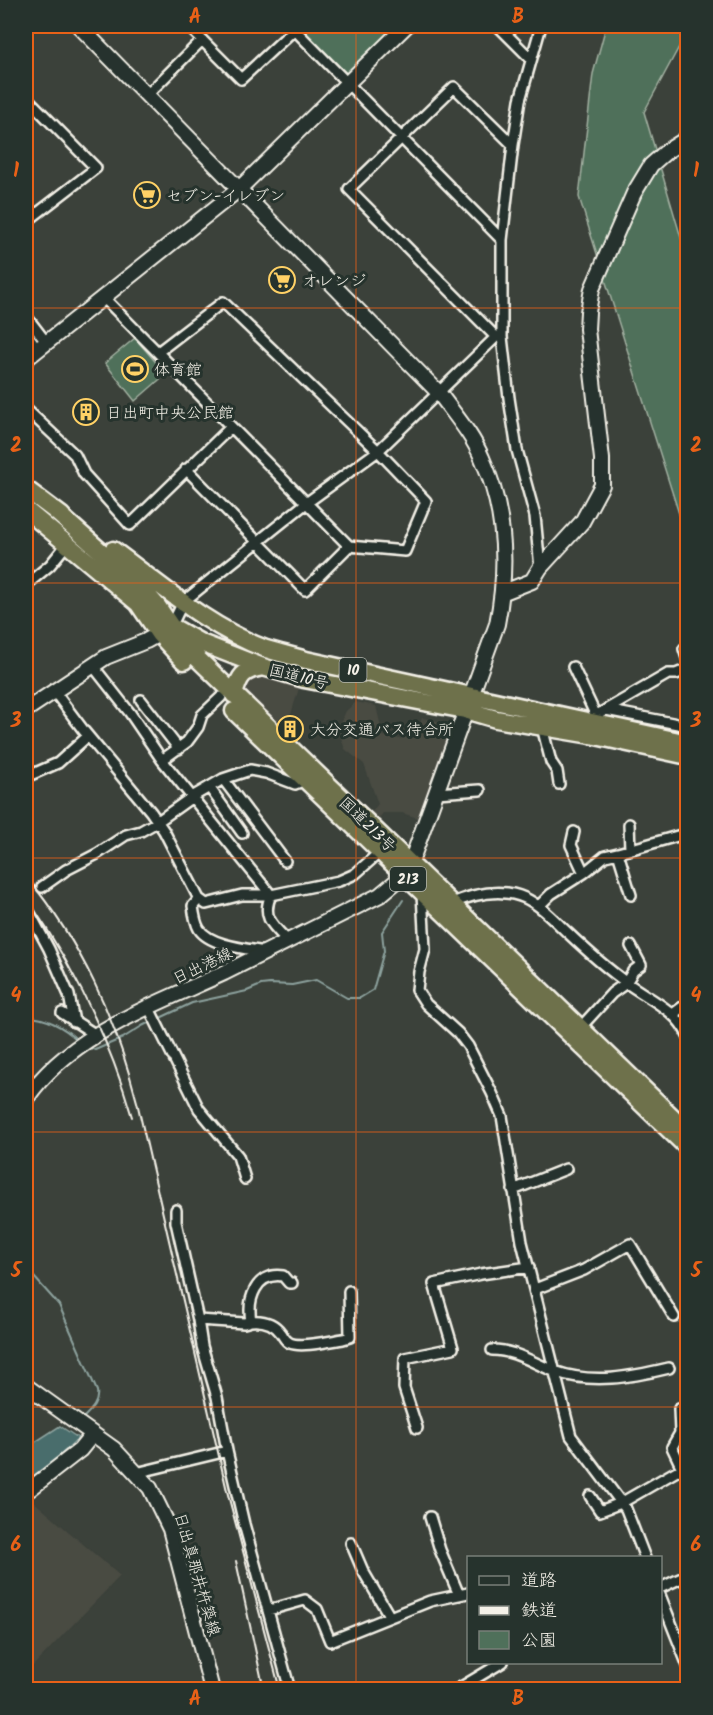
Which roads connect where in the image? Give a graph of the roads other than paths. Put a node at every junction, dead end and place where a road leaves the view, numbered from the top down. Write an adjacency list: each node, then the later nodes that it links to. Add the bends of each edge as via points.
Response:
1 (79, 26): 10 (street)
2 (188, 26): 7 (street)
3 (406, 26): 9 (street)
4 (498, 26): 8 (street)
5 (541, 26): 8 (street)
6 (294, 27): 7 (street, via 241,79); 9 (street)
7 (202, 40): 10 (street)
8 (531, 59): 14 (street)
9 (347, 83): 12 (street); 15 (street)
10 (147, 95): 15 (street)
11 (26, 98): 16 (street, via 96,168)
12 (402, 138): 14 (street, via 454,87); 17 (street); 21 (street, via 349,189)
13 (687, 138): 37 (street, via 651,165 634,193 592,289 587,329 602,485 582,522)
14 (513, 145): 17 (street)
15 (238, 190): 18 (street); 25 (street)
16 (26, 222)
17 (502, 240): 21 (street)
18 (103, 297): 22 (street); 23 (street)
19 (26, 316): 22 (street)
20 (26, 333): 22 (street)
21 (499, 337): 25 (street); 37 (street, via 517,450 535,516)
22 (42, 345): 24 (street)
23 (158, 352): 27 (street); 28 (street, via 223,302)
24 (26, 359)
25 (439, 393): 28 (street); 39 (street, via 482,456 495,490 504,537)
26 (26, 409): 29 (street, via 75,455 84,474 130,525)
27 (231, 427): 29 (street); 31 (street)
28 (378, 451): 31 (street); 36 (street, via 426,501 405,551)
29 (186, 469): 34 (street)
30 (26, 489): 33 (highway, 国道10号 / 10)
31 (305, 504): 34 (street); 36 (street)
32 (26, 510): 35 (highway, 国道10号 / 10)
33 (55, 511): 40 (highway, 国道10号 / 10); 41 (highway, 国道213号 / 213, via 139,585 158,607)
34 (258, 542): 36 (street, via 305,590); 40 (street)
35 (67, 544): 38 (street); 41 (highway, 国道10号 / 10)
36 (349, 546)
37 (540, 568): 39 (street, via 532,581)
38 (26, 585)
39 (504, 592): 51 (street, via 497,624)
40 (183, 602): 41 (street); 51 (highway, 国道10号 / 10, via 233,634 266,649)
41 (165, 630): 44 (street); 45 (highway, 国道10号 / 10); 49 (highway, 国道213号 / 213, via 196,657)
42 (684, 649): 43 (street)
43 (687, 661)
44 (93, 666): 48 (street); 60 (street)
45 (263, 667): 49 (highway, via 245,672); 51 (highway, 国道10号 / 10, via 304,679)
46 (573, 667): 53 (street)
47 (687, 669): 53 (street, via 668,674)
48 (54, 691): 52 (street); 56 (street)
49 (227, 696): 58 (street, via 202,715 198,728); 63 (highway, 国道213号 / 213); 78 (highway, 国道213号 / 213)
50 (141, 700): 58 (street)
51 (468, 703): 53 (highway, 国道10号 / 10); 55 (highway, 国道10号 / 10, via 496,719); 67 (street)
52 (26, 710)
53 (600, 716): 54 (street); 57 (highway, 国道10号 / 10)
54 (687, 726)
55 (542, 727): 59 (highway, 国道10号 / 10); 64 (street)
56 (88, 736): 61 (street, via 58,764); 69 (street)
57 (687, 743)
58 (179, 749): 60 (street)
59 (687, 756)
60 (162, 760): 68 (street)
61 (26, 777)
62 (223, 779): 63 (street, via 250,770 295,784); 65 (street); 77 (street)
63 (305, 780): 75 (highway, 国道213号 / 213)
64 (559, 784)
65 (209, 788): 68 (street); 72 (street)
66 (480, 790): 67 (street)
67 (436, 794): 78 (street)
68 (192, 797): 69 (street); 82 (street)
69 (157, 822): 80 (street, via 126,835); 84 (street)
70 (628, 824): 74 (street)
71 (574, 832): 79 (street, via 571,845)
72 (242, 833)
73 (687, 833): 74 (street)
74 (630, 849): 76 (street)
75 (380, 852): 78 (highway, 国道213号 / 213); 82 (street, via 355,874 339,881)
76 (618, 853): 79 (street, via 605,856); 83 (street)
77 (285, 861)
78 (407, 870): 81 (highway, 国道213号 / 213); 87 (highway, 国道213号 / 213); 88 (street, 日出港線, via 380,895)
79 (584, 873): 86 (street)
80 (42, 887)
81 (422, 893): 87 (highway, 国道213号 / 213); 105 (street, via 425,949 417,990 468,1046 492,1093 502,1116)
82 (271, 895): 84 (street, via 242,895 206,904); 88 (street, via 266,914)
83 (631, 895)
84 (199, 899): 90 (street, via 193,906 201,932 232,946)
85 (26, 906): 96 (street, via 69,995)
86 (538, 906): 87 (street, via 524,897 483,893); 91 (street)
87 (446, 908): 97 (highway, 国道213号 / 213); 102 (highway, 国道213号 / 213)
88 (288, 941): 90 (street, 日出港線)
89 (631, 946): 91 (street, via 641,965)
90 (267, 952): 93 (street, 日出港線)
91 (626, 983): 95 (street); 97 (street)
92 (687, 1003): 95 (street)
93 (149, 1008): 98 (street, 日出港線); 104 (street, via 199,1109 238,1156)
94 (62, 1013): 96 (street)
95 (673, 1014): 99 (street)
96 (74, 1022): 98 (street)
97 (580, 1028): 101 (highway, 国道213号 / 213)
98 (96, 1035): 100 (street, 日出港線, via 53,1066)
99 (687, 1036)
100 (26, 1099)
101 (687, 1132)
102 (687, 1148)
103 (566, 1169): 105 (street)
104 (245, 1179)
105 (513, 1190): 107 (street)
106 (176, 1210): 112 (street)
107 (529, 1267): 109 (street); 119 (street, via 434,1284 453,1348 405,1358 404,1388)
108 (292, 1283): 113 (street, via 283,1276 266,1279 252,1292)
109 (536, 1289): 111 (street, via 584,1270 630,1244); 116 (street)
110 (349, 1292): 113 (street, via 350,1337 293,1345 270,1324)
111 (674, 1317)
112 (198, 1320): 113 (street); 121 (street)
113 (251, 1321)
114 (492, 1350): 116 (street, via 505,1350)
115 (669, 1368): 116 (street, via 604,1379)
116 (556, 1372): 125 (street, via 571,1436)
117 (26, 1386): 120 (street, 日出真那井杵築線)
118 (687, 1407): 125 (street, via 679,1409 680,1433 672,1447 682,1468)
119 (417, 1428)
120 (93, 1434): 122 (street, 日出真那井杵築線); 123 (street, via 80,1450)
121 (226, 1450): 122 (street); 135 (street)
122 (136, 1473): 139 (street, 日出真那井杵築線, via 150,1488 170,1529)
123 (26, 1490)
124 (590, 1496): 125 (street, via 600,1511)
125 (621, 1503): 128 (street)
126 (430, 1517): 132 (street, via 440,1550)
127 (351, 1543): 136 (street)
128 (645, 1556)
129 (687, 1575): 130 (street)
130 (662, 1587)
131 (312, 1592): 133 (street)
132 (464, 1594): 136 (street, via 430,1601)
133 (305, 1600): 135 (street); 136 (street, via 320,1613 330,1641)
134 (662, 1600): 138 (street)
135 (269, 1610): 140 (street)
136 (390, 1617)
137 (500, 1664): 141 (street)
138 (687, 1666)
139 (212, 1689)
140 (291, 1689)
141 (456, 1689)

